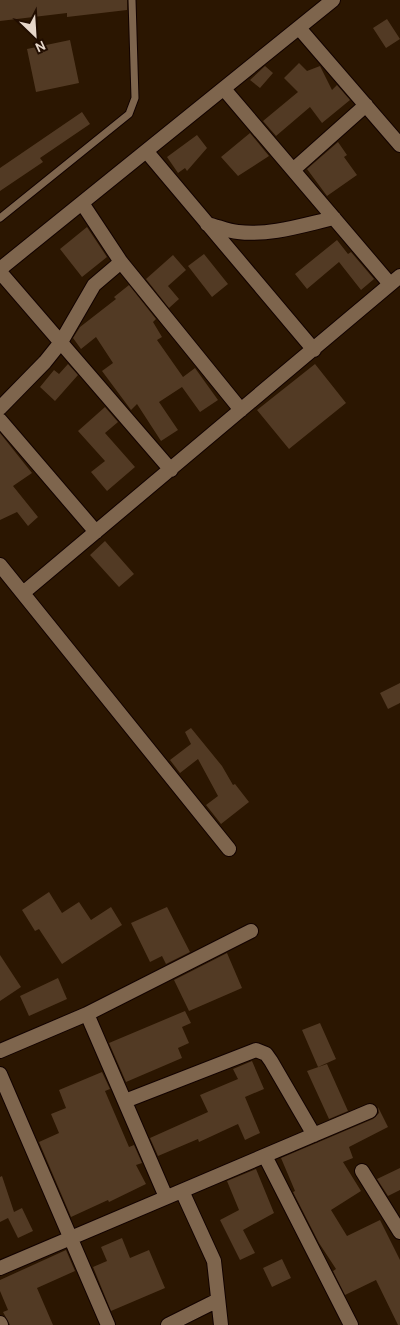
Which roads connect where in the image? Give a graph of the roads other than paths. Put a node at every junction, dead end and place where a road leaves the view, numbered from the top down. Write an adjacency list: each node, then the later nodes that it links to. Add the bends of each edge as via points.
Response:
1 (132, 0): 10 (lane, via 135,98 129,114)
2 (333, 0): 3 (street)
3 (299, 28): 4 (street); 5 (street)
4 (224, 90): 7 (street); 8 (street)
5 (366, 105): 6 (street); 8 (street)
6 (400, 145)
7 (147, 152): 9 (street); 12 (street)
8 (293, 170): 11 (street)
9 (82, 203): 13 (street); 14 (street)
10 (0, 218)
11 (334, 218): 12 (street, via 256,233 236,232); 15 (street)
12 (207, 224): 17 (street)
13 (121, 262): 16 (street, via 88,293); 19 (street)
14 (0, 270): 16 (street)
15 (395, 280): 17 (street)
16 (60, 342): 18 (street); 21 (street)
17 (314, 350): 19 (street)
18 (0, 408)
19 (241, 410): 21 (street)
20 (0, 420): 22 (street)
21 (171, 470): 22 (street)
22 (96, 532): 24 (street)
23 (0, 566): 24 (street)
24 (22, 593): 25 (street)
25 (229, 849)
26 (251, 931): 27 (street)
27 (87, 1014): 28 (street); 30 (street)
28 (0, 1052)
29 (0, 1074): 38 (street)
30 (125, 1101): 32 (street, via 256,1050 262,1051); 36 (street)
31 (370, 1111): 32 (street)
32 (314, 1135): 33 (street)
33 (265, 1156): 35 (street); 44 (street)
34 (362, 1171): 37 (street)
35 (182, 1191): 36 (street); 40 (street, via 214,1261)
36 (166, 1198): 38 (street)
37 (400, 1232)
38 (71, 1238): 39 (street); 41 (street)
39 (0, 1268)
40 (218, 1300): 42 (street); 43 (street)
41 (108, 1325)
42 (168, 1325)
43 (221, 1325)
44 (350, 1325)

